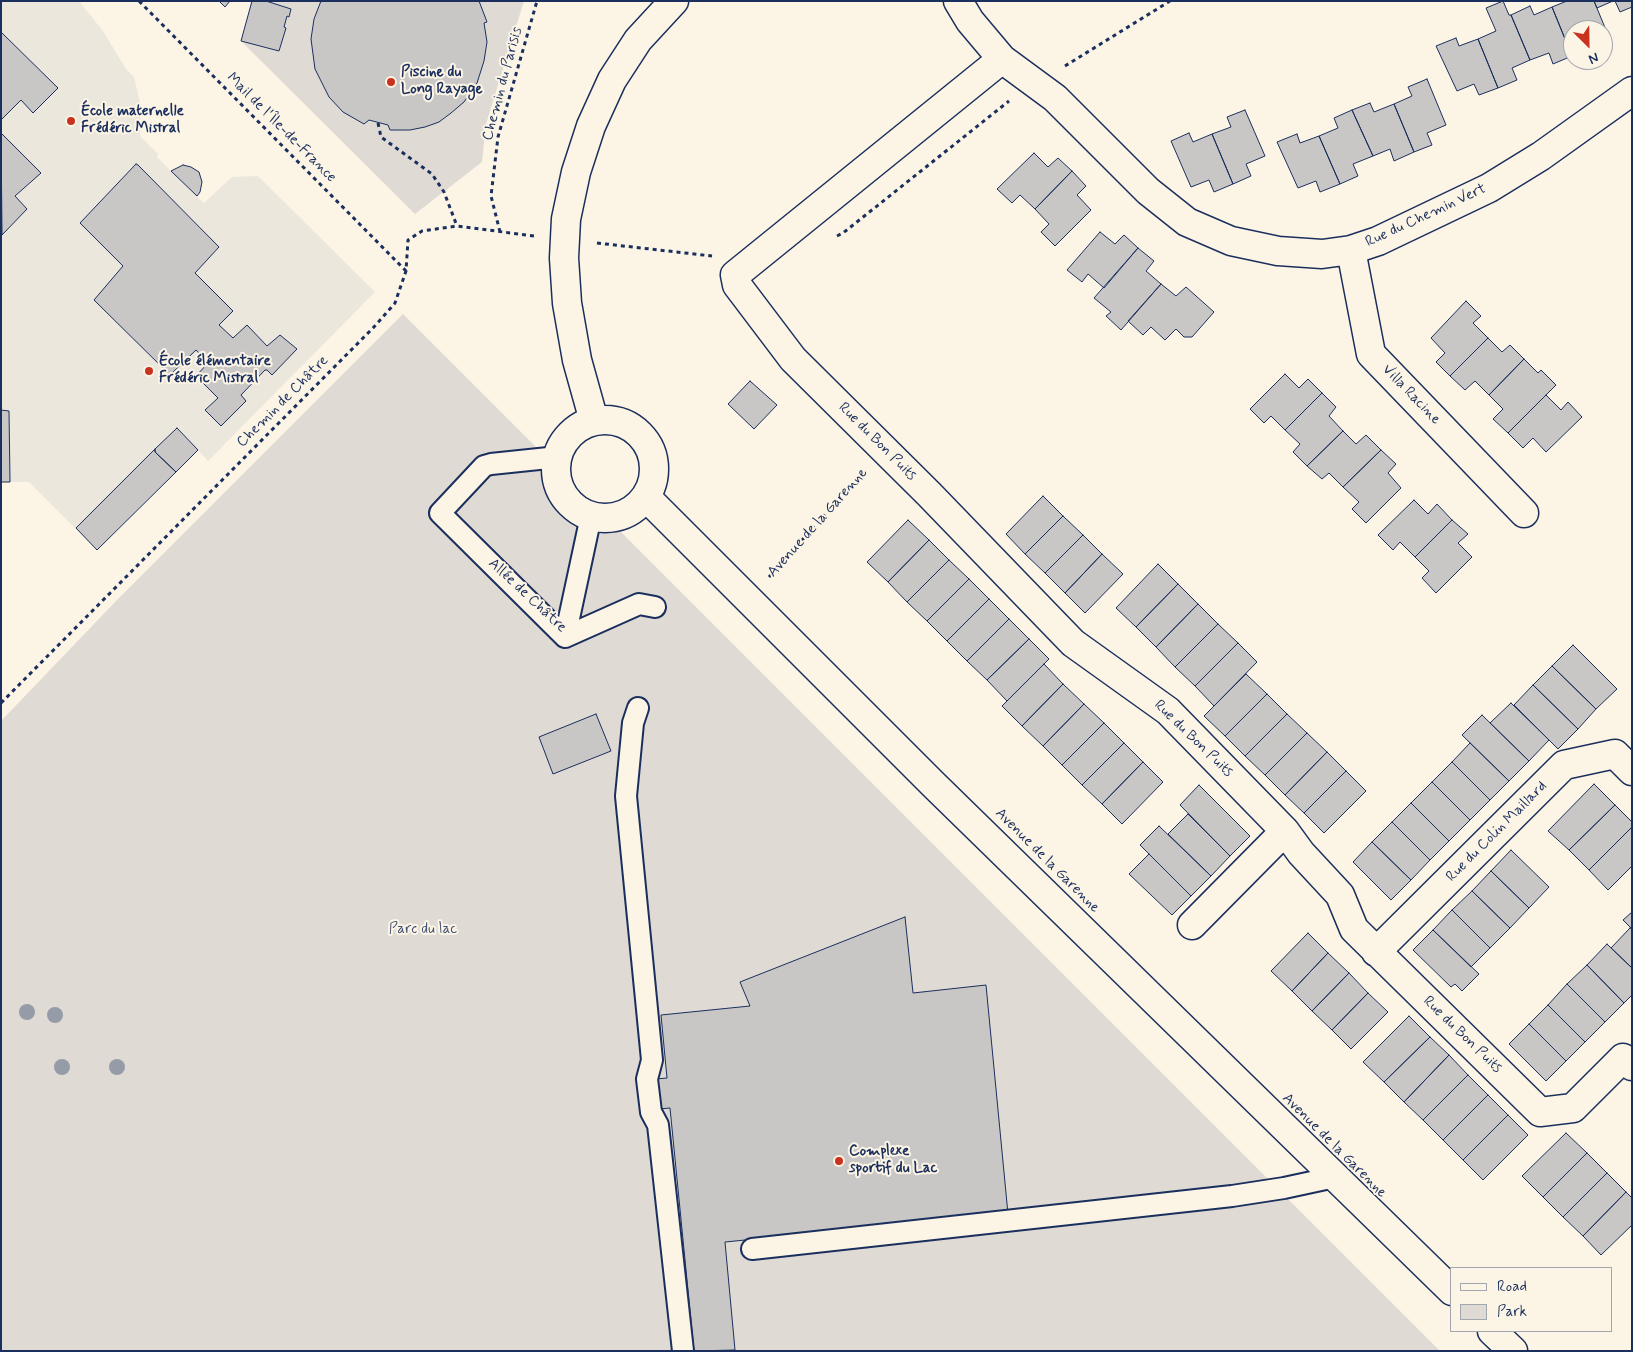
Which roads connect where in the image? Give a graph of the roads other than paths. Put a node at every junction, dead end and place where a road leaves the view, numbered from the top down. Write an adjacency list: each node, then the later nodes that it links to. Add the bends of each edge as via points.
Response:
1 (674, 1): 6 (street, via 638,40 612,80 591,126 576,172 566,219 564,258 568,303 577,360)
2 (958, 1): 3 (street, Rue du Chemin Vert, via 970,21)
3 (1002, 59): 5 (street, Rue du Chemin Vert, via 1055,98 1148,191 1188,222 1231,241 1278,251 1322,254); 15 (street, Rue du Bon Puits, via 735,275 737,285 793,359 1073,643 1168,711)
4 (1632, 92): 5 (street, Rue du Chemin Vert, via 1490,188)
5 (1351, 250): 9 (street, Villa Racine, via 1372,354)
6 (594, 421): 7 (street, via 571,434); 8 (street, via 611,420 627,425 650,449 654,465 653,482)
7 (558, 457): 10 (street, via 556,472 566,499); 12 (lane, Allée de Châtre, via 484,466 440,513)
8 (646, 497): 10 (street, via 622,515); 19 (street, Avenue de la Garenne, via 933,784)
9 (1524, 513)
10 (591, 516): 12 (lane)
11 (655, 606): 12 (lane, Allée de Châtre, via 639,604)
12 (566, 636)
13 (638, 708): 23 (lane, via 633,723 626,796 652,1060 648,1079 651,1112 658,1125)
14 (1632, 771): 17 (street, Rue du Colin Maillard, via 1615,754 1564,765)
15 (1284, 831): 16 (street); 17 (street, Rue du Bon Puits, via 1340,895 1354,929)
16 (1192, 925)
17 (1376, 952): 18 (street, Rue du Bon Puits, via 1540,1112 1573,1108)
18 (1629, 1058)
19 (1335, 1177): 20 (lane, via 1232,1196); 21 (street, Avenue de la Garenne)
20 (752, 1249)
21 (1450, 1289)
22 (1493, 1332): 24 (street)
23 (683, 1351)
24 (1513, 1351)

